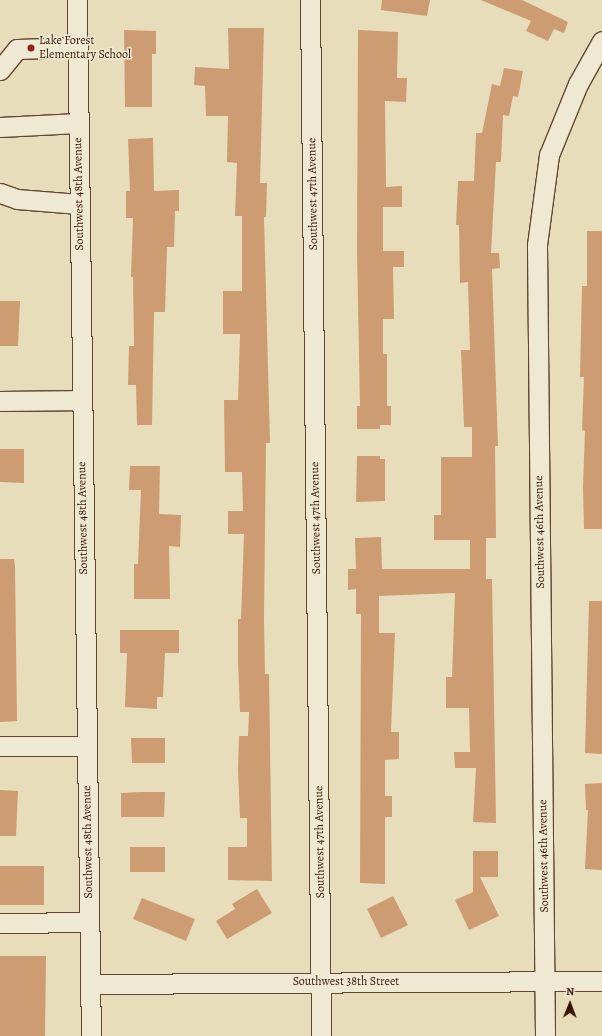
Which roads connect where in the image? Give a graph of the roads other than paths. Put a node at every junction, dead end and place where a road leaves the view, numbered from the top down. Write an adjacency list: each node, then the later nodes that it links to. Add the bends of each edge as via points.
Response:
1 (77, 0): 4 (street, Southwest 48th Avenue)
2 (310, 0): 17 (street, Southwest 47th Avenue)
3 (602, 41): 18 (street, Southwest 46th Avenue, via 578,84 549,155 536,245)
4 (77, 47): 5 (street, via 16,49); 6 (street, Southwest 48th Avenue)
5 (0, 70)
6 (78, 123): 7 (street); 9 (street, Southwest 48th Avenue)
7 (0, 127)
8 (0, 192): 9 (street, via 18,200)
9 (79, 204): 10 (street, Southwest 48th Avenue)
10 (81, 400): 11 (street); 13 (street, Southwest 48th Avenue)
11 (0, 401)
12 (0, 746): 13 (street)
13 (86, 746): 14 (street, Southwest 48th Avenue)
14 (89, 922): 15 (street); 19 (street, Southwest 48th Avenue)
15 (0, 923)
16 (602, 981): 18 (street, Southwest 38th Street)
17 (321, 982): 18 (street, Southwest 38th Street); 19 (street, Southwest 38th Street); 21 (street, Southwest 47th Avenue)
18 (546, 982): 22 (street, Southwest 46th Avenue)
19 (90, 984): 20 (street, Southwest 48th Avenue)
20 (91, 1036)
21 (322, 1036)
22 (545, 1036)

